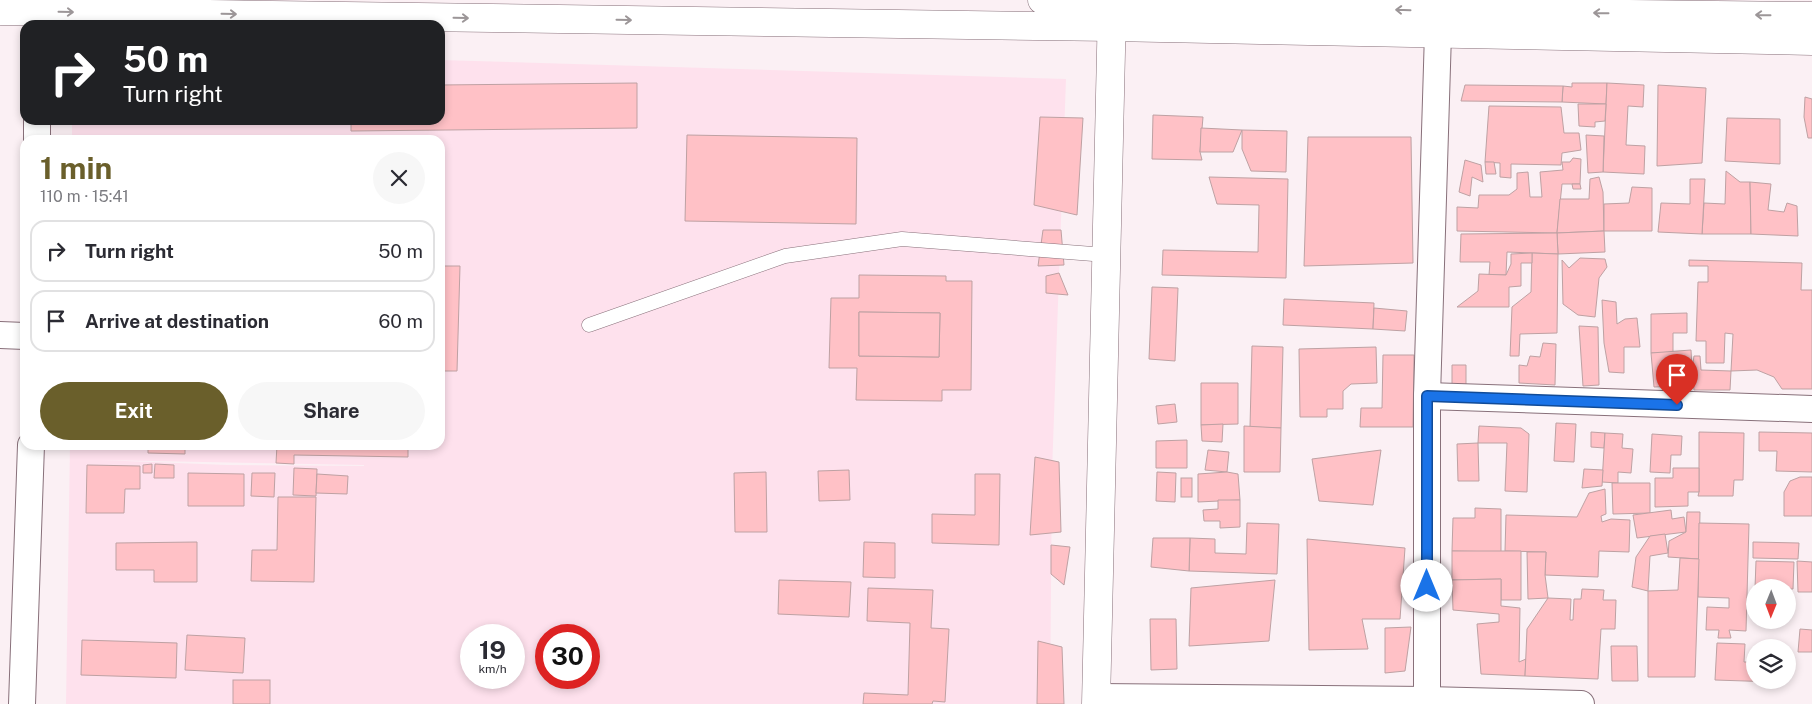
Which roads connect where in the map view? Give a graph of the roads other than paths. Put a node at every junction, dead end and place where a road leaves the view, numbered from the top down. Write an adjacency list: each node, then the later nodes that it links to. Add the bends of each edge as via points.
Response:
1 (1042, 0): 2 (street)
2 (1112, 9): 4 (street); 6 (street, one-way to 2); 8 (street)
3 (0, 11): 6 (street)
4 (1444, 15): 5 (street, one-way to 4); 7 (street); 12 (street)
5 (1812, 16)
6 (40, 18)
7 (1812, 41)
8 (1106, 255): 9 (lane, via 902,239 785,256); 16 (street)
9 (589, 326)
10 (0, 335): 11 (street)
11 (20, 336)
12 (1427, 396): 13 (street); 15 (street)
13 (1812, 409)
14 (31, 450): 17 (street)
15 (1426, 700): 16 (street); 18 (street)
16 (1096, 701)
17 (22, 704)
18 (1581, 704)

